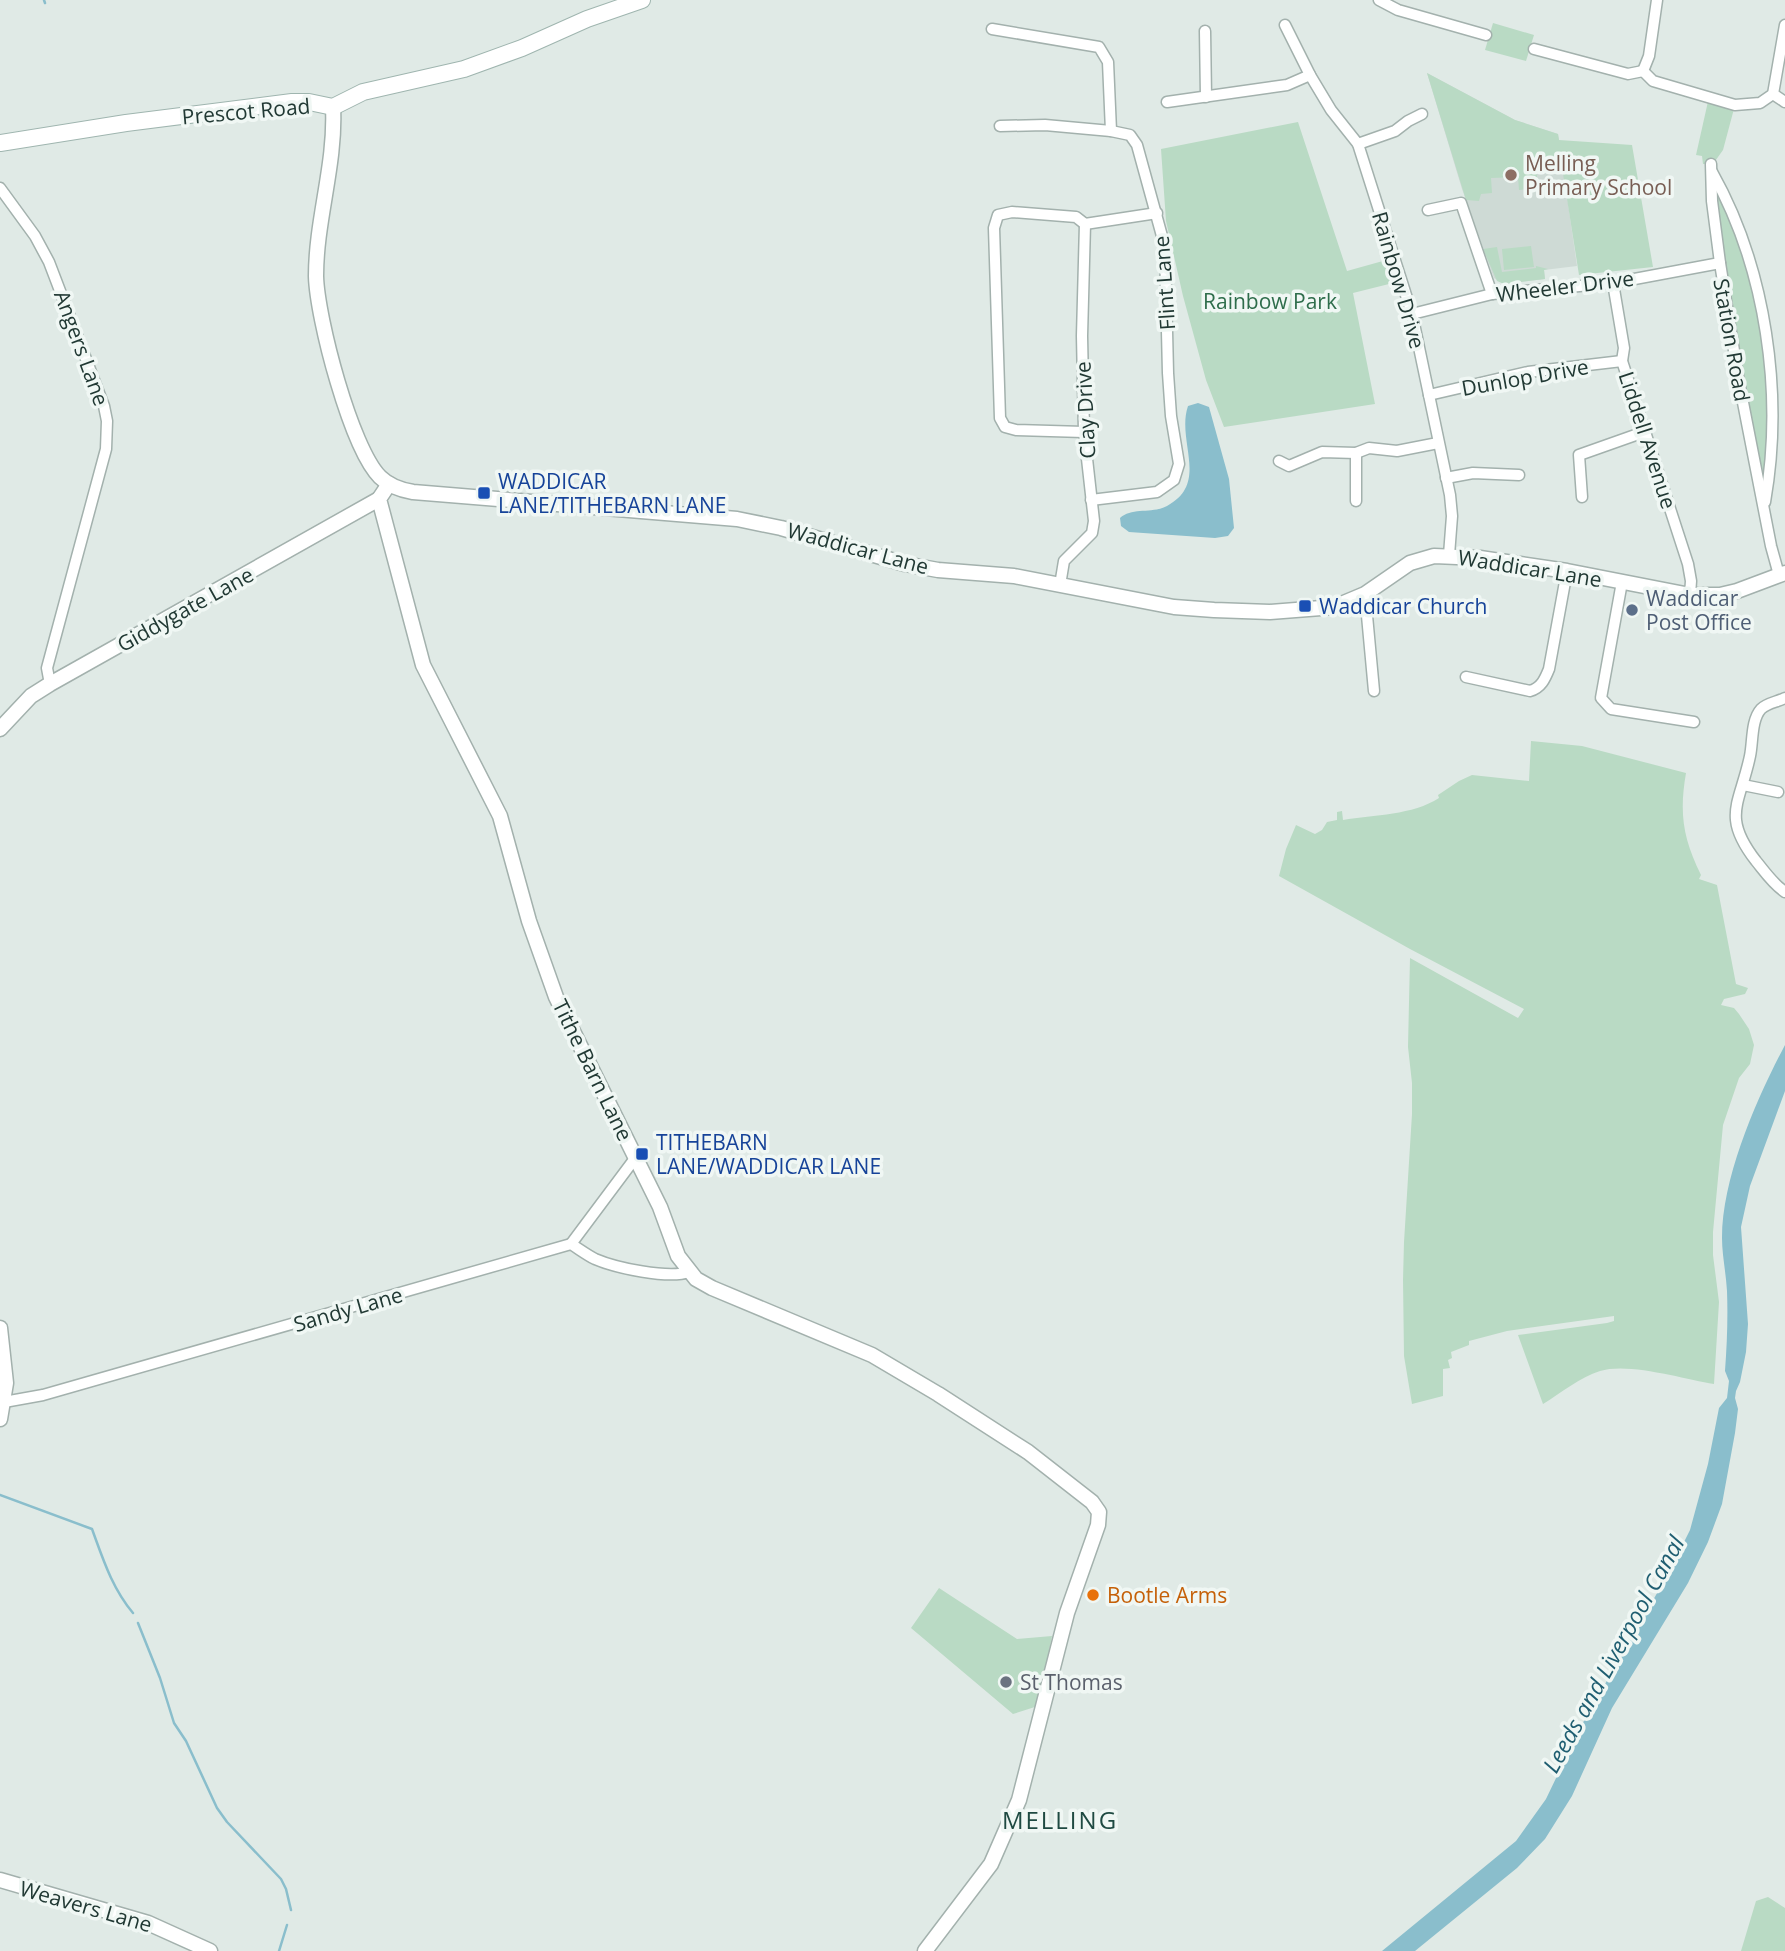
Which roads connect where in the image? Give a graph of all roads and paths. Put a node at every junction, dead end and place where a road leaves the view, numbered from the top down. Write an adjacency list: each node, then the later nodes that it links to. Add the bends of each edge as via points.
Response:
1 (642, 0): 16 (main road, Prescot Road, via 464,69 363,92)
2 (1379, 0): 8 (street, via 1398,10)
3 (1657, 0): 10 (street)
4 (1285, 25): 11 (street, Rainbow Drive)
5 (1785, 25): 12 (street)
6 (992, 29): 19 (street, via 1099,47 1108,62)
7 (1205, 30): 13 (street)
8 (1486, 35)
9 (1534, 49): 10 (street, via 1628,74)
10 (1643, 71): 12 (street, via 1653,81 1735,105 1760,103)
11 (1310, 75): 13 (street, via 1287,85); 21 (street, Rainbow Drive)
12 (1773, 94): 15 (street)
13 (1206, 97): 14 (street)
14 (1167, 102)
15 (1785, 102)
16 (333, 107): 20 (main road, Prescot Road, via 292,102); 41 (street, via 334,135 317,248 317,295 334,369 358,439 371,467)
17 (1422, 114): 21 (street, via 1395,131)
18 (1000, 126): 19 (street, Flint Lane)
19 (1111, 131): 26 (street, Flint Lane, via 1130,135 1137,145)
20 (0, 144)
21 (1358, 144): 31 (street, Rainbow Drive)
22 (0, 188): 55 (street, Angers Lane, via 49,262 107,421 106,449 47,668)
23 (1727, 198): 24 (street); 24 (street, Station Road, via 1711,167); 46 (street, Station Road, via 1747,248 1768,353 1773,417)
24 (1712, 201): 28 (street, Station Road)
25 (1428, 210): 30 (street, via 1461,203)
26 (1157, 213): 27 (street); 44 (street, Flint Lane, via 1165,247 1168,373 1179,464 1174,480 1157,492)
27 (1085, 224): 34 (street, Clay Drive); 34 (street, via 1076,217 1012,212 998,215 994,228 1000,418 1005,427 1016,430)
28 (1720, 263): 29 (street, Wheeler Drive); 46 (street, Station Road)
29 (1614, 283): 30 (street, Wheeler Drive); 32 (street, Liddell Avenue, via 1625,348)
30 (1492, 294): 31 (street, Wheeler Drive)
31 (1412, 314): 33 (street, Rainbow Drive)
32 (1622, 361): 33 (street, Dunlop Drive, via 1528,372); 35 (street, Liddell Avenue)
33 (1429, 395): 36 (street, Rainbow Drive)
34 (1084, 432): 44 (street, Clay Drive)
35 (1644, 432): 42 (street, via 1579,455); 53 (street, Liddell Avenue, via 1688,564)
36 (1438, 443): 37 (street, via 1397,452 1369,448); 40 (street, Rainbow Drive)
37 (1356, 453): 38 (street, via 1322,452 1289,466); 45 (street)
38 (1279, 461)
39 (1519, 475): 40 (street, via 1473,473)
40 (1446, 478): 47 (street, Rainbow Drive, via 1452,516)
41 (389, 484): 43 (street); 51 (street, Waddicar Lane, via 413,492 737,519 905,564)
42 (1582, 497)
43 (379, 499): 55 (street, Giddygate Lane); 65 (street, Tithe Barn Lane, via 422,665 500,816 556,997)
44 (1091, 500): 51 (street, Clay Drive, via 1092,533 1064,561)
45 (1356, 501)
46 (1763, 508): 49 (street, Station Road, via 1770,546)
47 (1449, 555): 48 (street, Waddicar Lane); 52 (street, Waddicar Lane, via 1410,563)
48 (1567, 571): 50 (street, Waddicar Lane); 54 (street, via 1549,669 1537,689)
49 (1782, 574): 53 (street, Waddicar Lane, via 1720,595)
50 (1622, 582): 53 (street, Waddicar Lane); 58 (street, via 1601,698 1611,709)
51 (1060, 585): 52 (street, Waddicar Lane, via 1214,611 1317,609)
52 (1365, 594): 56 (street)
53 (1690, 595)
54 (1466, 677)
55 (50, 684): 59 (street, Giddygate Lane)
56 (1374, 691)
57 (1785, 698): 60 (street, via 1762,707 1756,717)
58 (1694, 722)
59 (0, 729)
60 (1743, 785): 61 (street); 63 (street)
61 (1777, 792)
62 (1722, 806): 63 (street)
63 (1735, 810): 64 (street, via 1742,842)
64 (1785, 892)
65 (636, 1157): 66 (street); 67 (street, Tithe Barn Lane)
66 (571, 1244): 67 (street, via 608,1264 671,1275); 69 (street, Sandy Lane, via 56,1392)
67 (689, 1272): 73 (street, via 756,1308 872,1355 1028,1452 1099,1512 1019,1800 991,1864)
68 (0, 1328): 69 (street)
69 (4, 1402): 70 (street)
70 (0, 1419)
71 (0, 1881): 72 (street, Weavers Lane, via 138,1919)
72 (210, 1951)
73 (925, 1951)

